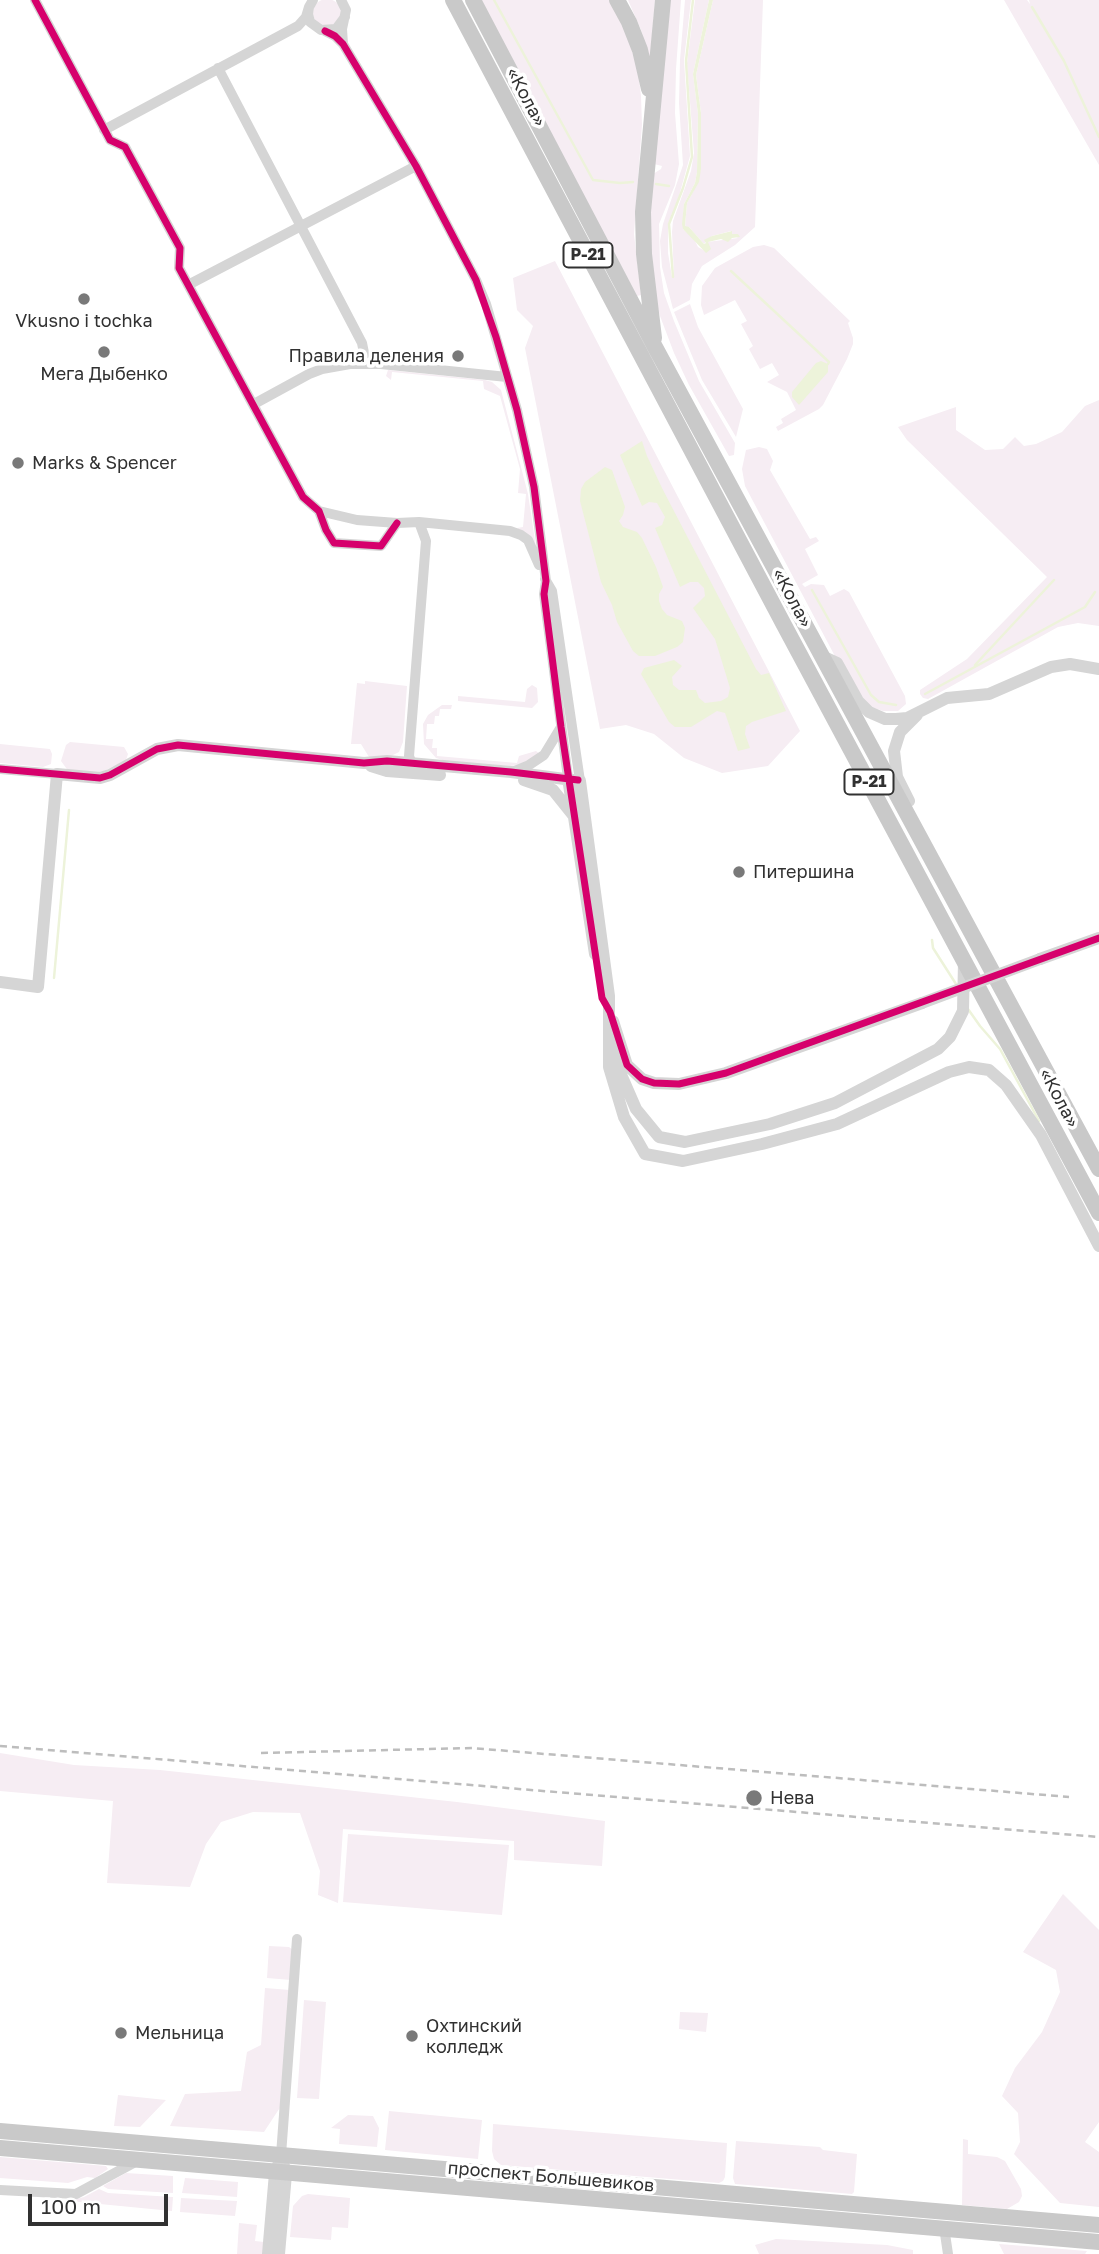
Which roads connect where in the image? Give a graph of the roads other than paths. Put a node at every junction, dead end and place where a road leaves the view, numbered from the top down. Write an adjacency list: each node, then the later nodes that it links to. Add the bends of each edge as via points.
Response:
1 (35, 0): 15 (street)
2 (341, 0): 9 (street)
3 (442, 0): 14 (main road)
4 (453, 0): 14 (main road, «Кола» / Р-21)
5 (472, 0): 20 (main road, «Кола» / Р-21)
6 (617, 0): 16 (main road, via 648,79)
7 (663, 0): 16 (main road)
8 (311, 2): 10 (street); 11 (street, via 310,22)
9 (345, 18): 11 (street, via 336,29); 12 (street)
10 (298, 26): 11 (street); 13 (street)
11 (323, 31): 12 (street)
12 (343, 44): 17 (street)
13 (218, 68): 15 (street); 18 (street)
14 (491, 73): 44 (main road, «Кола» / Р-21)
15 (104, 130): 19 (street, via 125,147 180,248 178,268)
16 (648, 165): 20 (main road, via 644,254)
17 (416, 166): 18 (street); 22 (street, via 476,280)
18 (301, 226): 19 (street); 21 (street, via 362,342)
19 (188, 285): 23 (street)
20 (655, 347): 28 (main road, «Кола» / Р-21)
21 (366, 363): 22 (street); 23 (street, via 322,369)
22 (508, 377): 27 (street, via 534,487)
23 (254, 404): 24 (street, via 303,497)
24 (319, 511): 26 (street); 26 (street, via 334,543 381,546)
25 (419, 522): 26 (street); 27 (street, via 521,535 533,549); 32 (street, via 426,541)
26 (397, 523)
27 (546, 581): 31 (street); 40 (street, via 552,591)
28 (824, 657): 30 (street, via 837,663 869,712 896,719); 42 (main road, «Кола» / Р-21)
29 (1099, 668): 30 (street, via 1051,667 989,694 947,698)
30 (923, 710): 42 (street, via 900,732 894,760 897,777 925,833)
31 (561, 727): 37 (street, via 544,755); 40 (street)
32 (410, 745): 33 (street); 35 (street)
33 (388, 762): 34 (street); 35 (street)
34 (364, 763): 35 (street, via 387,771); 38 (street, via 178,745 158,749 100,778)
35 (414, 768): 37 (street); 39 (street)
36 (0, 769): 38 (street)
37 (511, 772): 40 (street)
38 (57, 774): 45 (street, via 38,987)
39 (524, 780): 40 (street); 41 (street, via 552,790)
40 (575, 783): 41 (street); 46 (street)
41 (575, 820): 46 (street, via 602,998)
42 (925, 845): 47 (main road, «Кола» / Р-21)
43 (1099, 938): 46 (street, bridge, via 726,1073 679,1084 642,1079 627,1065)
44 (964, 960): 46 (street, via 963,1011 938,1049 835,1102 770,1124 685,1142 659,1137 636,1109 619,1070); 48 (main road, «Кола» / Р-21)
45 (0, 982)
46 (610, 1012): 49 (street, via 609,1067 624,1117 645,1154 683,1161 761,1144 837,1124 949,1072 969,1067 989,1070 1006,1085 1041,1135)
47 (1099, 1168)
48 (1099, 1213)
49 (1099, 1247)
50 (296, 1939): 55 (street)
51 (0, 2132): 52 (main road, проспект Большевиков)
52 (50, 2135): 54 (main road); 55 (main road, проспект Большевиков)
53 (0, 2148): 54 (main road, проспект Большевиков)
54 (48, 2152): 56 (main road, проспект Большевиков)
55 (281, 2155): 57 (street); 59 (main road, проспект Большевиков)
56 (137, 2161): 57 (main road, проспект Большевиков); 58 (street, via 69,2196)
57 (280, 2173): 61 (main road, проспект Большевиков); 63 (street); 64 (street)
58 (0, 2190)
59 (945, 2212): 60 (main road, проспект Большевиков); 61 (street)
60 (1099, 2225)
61 (944, 2229): 62 (main road, проспект Большевиков); 65 (street)
62 (1099, 2242)
63 (268, 2254)
64 (279, 2254)
65 (948, 2254)

